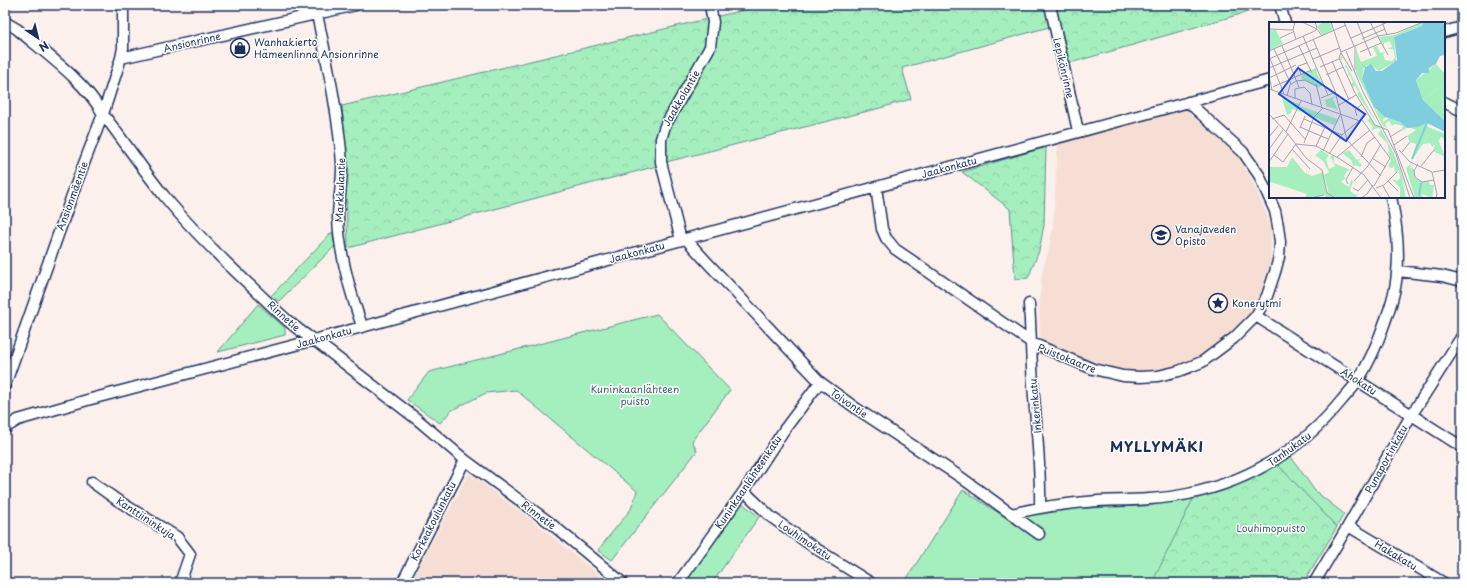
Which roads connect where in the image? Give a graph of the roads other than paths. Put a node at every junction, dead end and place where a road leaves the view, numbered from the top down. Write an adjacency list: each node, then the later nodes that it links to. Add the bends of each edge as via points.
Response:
1 (123, 5): 11 (street, Ansionmäentie, via 124,48)
2 (356, 5): 6 (street, Ansionrinne)
3 (710, 5): 22 (street, Jaakkolantie, via 713,22 710,47 664,126 661,139 661,162)
4 (1050, 5): 17 (street, Lepikönrinne)
5 (1280, 5): 8 (street)
6 (316, 9): 11 (street, Ansionrinne); 27 (street, Markkulantie, via 336,108 342,165 339,230 346,273)
7 (5, 22): 16 (street, Rinnetie, via 17,29 85,87)
8 (1285, 22)
9 (1462, 28): 10 (street)
10 (1445, 32)
11 (121, 58): 16 (street, Ansionmäentie)
12 (1269, 80): 13 (street, Jaakonkatu)
13 (1188, 102): 17 (street, Jaakonkatu); 20 (street, Puistokaarre, via 1243,152 1259,175)
14 (1445, 102): 15 (street)
15 (1462, 111)
16 (103, 114): 29 (street, Rinnetie, via 165,197 193,228 270,304); 33 (street, Ansionmäentie)
17 (1078, 131): 18 (street, Jaakonkatu)
18 (876, 187): 22 (street, Jaakonkatu); 30 (street, Puistokaarre, via 882,229 895,249)
19 (1269, 198): 26 (street, Puistokaarre, via 1278,226 1279,257 1266,296)
20 (1269, 198)
21 (1391, 198): 23 (street, Tanhukatu, via 1398,247)
22 (684, 239): 27 (street, Jaakonkatu); 32 (street, Toivontie)
23 (1398, 271): 24 (street); 31 (street, Tanhukatu, via 1390,310)
24 (1462, 281)
25 (1029, 304): 30 (street, Inkerinkatu)
26 (1256, 316): 30 (street, Puistokaarre, via 1234,338 1202,362 1179,372 1158,376 1140,378 1093,369); 31 (street, Ahokatu)
27 (362, 326): 29 (street, Jaakonkatu)
28 (1462, 336): 34 (street, Punaportinkatu)
29 (314, 340): 35 (street, Jaakonkatu, via 91,399 18,420); 37 (street, Rinnetie, via 418,420)
30 (1032, 343): 40 (street, Inkerinkatu, via 1041,486)
31 (1358, 380): 34 (street, Ahokatu); 40 (street, Tanhukatu, via 1316,429 1259,470 1188,494)
32 (820, 382): 39 (street, Kuninkaanlähteenkatu, via 784,430); 41 (street, Toivontie)
33 (5, 385)
34 (1412, 415): 36 (street, Ahokatu); 42 (street, Punaportinkatu)
35 (5, 428)
36 (1462, 447)
37 (465, 460): 45 (street, Korkeakoulunkatu); 46 (street, Rinnetie, via 549,522)
38 (92, 482): 44 (street, Kanttiininkuja, via 177,537 190,554)
39 (744, 491): 47 (street, Kuninkaanlähteenkatu); 48 (street, Louhimokatu, via 771,517)
40 (1040, 507): 41 (street, Tanhukatu)
41 (1011, 514): 43 (street, Toivontie)
42 (1348, 526): 49 (street, Punaportinkatu); 50 (street, Hakakatu)
43 (1039, 534)
44 (180, 583)
45 (402, 583)
46 (623, 583)
47 (678, 583)
48 (871, 583)
49 (1314, 583)
50 (1444, 583)

